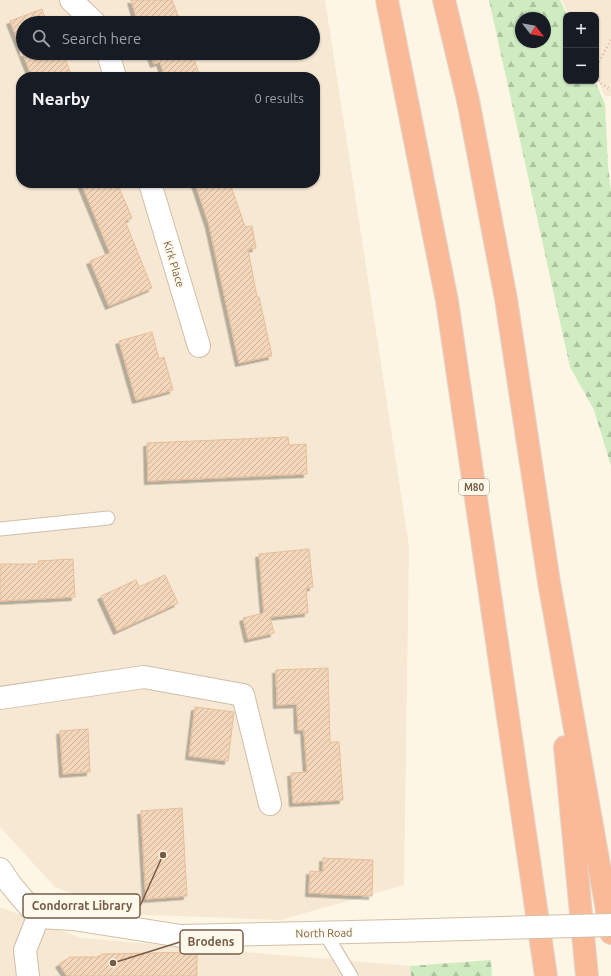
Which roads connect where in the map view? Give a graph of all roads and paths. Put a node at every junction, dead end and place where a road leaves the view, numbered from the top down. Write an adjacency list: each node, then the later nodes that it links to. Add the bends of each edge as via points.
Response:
1 (71, 0): 4 (street)
2 (387, 0): 23 (highway, M80, via 447,301)
3 (444, 0): 13 (highway, via 468,100 506,299)
4 (88, 16)
5 (611, 40): 8 (path, via 597,65 599,82)
6 (110, 60): 7 (street)
7 (114, 72)
8 (611, 90)
9 (152, 188): 10 (street, Kirk Place)
10 (199, 346)
11 (108, 518): 12 (lane)
12 (0, 529)
13 (549, 582): 20 (highway); 24 (highway)
14 (0, 698): 15 (street, via 144,677 243,695)
15 (270, 804)
16 (0, 869): 17 (street)
17 (38, 917): 19 (street, North Road, via 74,919 181,936); 21 (street, via 25,950)
18 (611, 925): 19 (street, North Road, bridge)
19 (325, 933): 22 (lane)
20 (611, 933)
21 (28, 976)
22 (351, 976)
23 (546, 976)
24 (587, 976)

